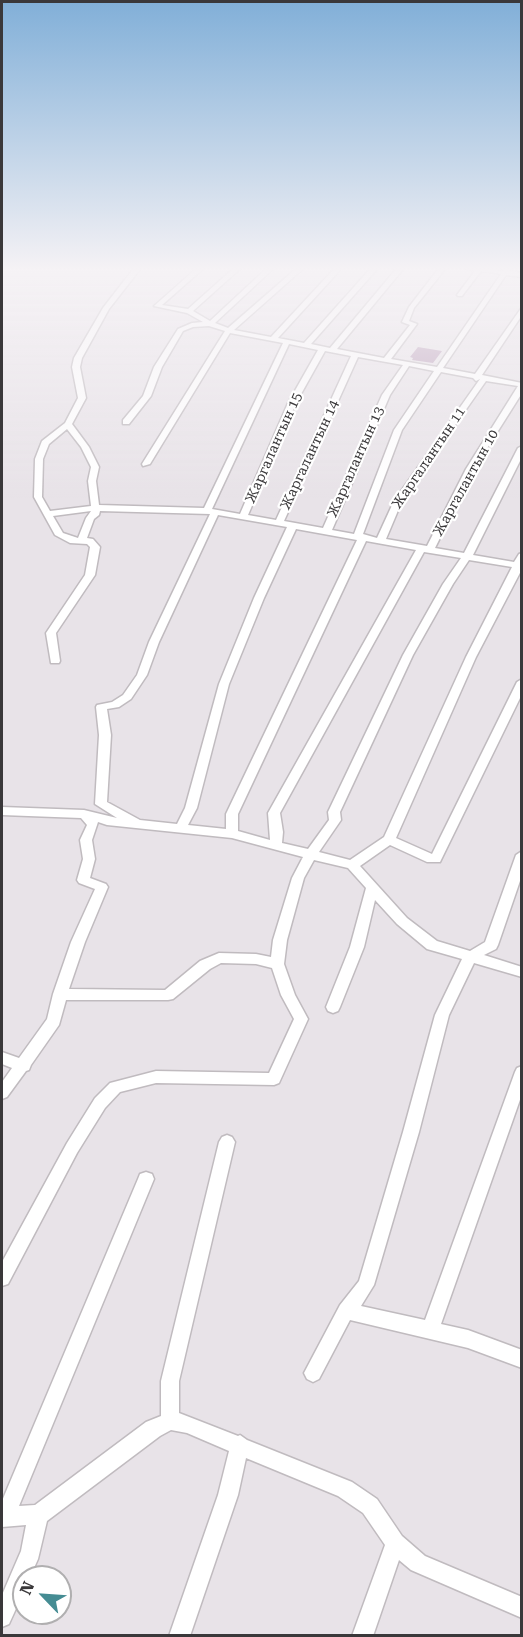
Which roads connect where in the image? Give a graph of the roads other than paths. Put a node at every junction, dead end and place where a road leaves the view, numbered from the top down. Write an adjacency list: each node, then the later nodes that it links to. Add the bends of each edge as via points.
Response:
1 (86, 344): 22 (street, via 76,367 82,398)
2 (171, 344): 21 (street, via 147,396)
3 (223, 344): 20 (street)
4 (286, 344): 25 (street)
5 (302, 344): 10 (street)
6 (337, 344): 12 (street)
7 (398, 344): 14 (street)
8 (456, 344): 16 (street)
9 (501, 344): 18 (street, Жаргалантын 11)
10 (306, 345): 11 (street)
11 (322, 349): 12 (street); 27 (street, Жаргалантын 15, via 292,403)
12 (332, 350): 13 (street)
13 (356, 355): 14 (street); 28 (street, Жаргалантын 14)
14 (386, 360): 15 (street)
15 (407, 364): 16 (street); 30 (street, Жаргалантын 13, via 386,395)
16 (438, 370): 18 (street); 31 (street, via 398,430)
17 (522, 376): 19 (street, Жаргалантын 10)
18 (480, 379): 19 (street); 32 (street, Жаргалантын 11, via 398,501)
19 (520, 386): 34 (street, Жаргалантын 10)
20 (194, 393): 20 (street, via 153,464 146,464)
21 (126, 422)
22 (68, 424): 24 (street, via 95,467); 26 (street, via 45,443 39,459 38,497)
23 (522, 448): 35 (street)
24 (95, 508): 25 (street); 26 (street); 33 (street)
25 (211, 512): 27 (street); 41 (street, via 142,675 127,697 115,705 101,707 105,744 101,804)
26 (45, 514): 33 (street, via 59,535)
27 (243, 516): 28 (street)
28 (279, 523): 29 (street)
29 (293, 525): 30 (street); 42 (street, via 224,684 191,808)
30 (327, 530): 31 (street)
31 (361, 536): 32 (street); 43 (street, via 232,814)
32 (381, 540): 34 (street)
33 (81, 541): 37 (street, via 90,541 95,547 90,575 51,633)
34 (426, 548): 35 (street); 45 (street, Жаргалантын 10, via 274,813)
35 (468, 555): 36 (street); 46 (street, via 408,655 334,812 335,820)
36 (520, 562): 44 (street, via 471,657)
37 (56, 661)
38 (522, 682): 44 (street, via 436,859)
39 (2, 811): 40 (street)
40 (84, 814): 41 (street, via 106,821); 53 (street, via 93,824 86,840 89,860 83,880 102,887)
41 (136, 823): 42 (street)
42 (180, 829): 43 (street)
43 (232, 834): 45 (street)
44 (388, 840): 48 (street)
45 (276, 846): 46 (street)
46 (310, 855): 48 (street); 51 (street, via 298,878)
47 (522, 855): 50 (street, via 491,945)
48 (352, 866): 49 (street)
49 (372, 888): 50 (street, via 402,921 432,945); 54 (street, via 357,947)
50 (470, 958): 52 (street); 62 (street, via 442,1015 366,1284)
51 (277, 964): 53 (street, via 219,958 204,965 168,995); 61 (street, via 301,1019 273,1079 156,1077 115,1087 83,1129)
52 (522, 972)
53 (60, 994): 56 (street, via 54,1021)
54 (333, 1007)
55 (2, 1058): 56 (street)
56 (24, 1066): 58 (street)
57 (522, 1072): 63 (street)
58 (2, 1093)
59 (227, 1142): 66 (street, via 170,1382)
60 (146, 1179): 69 (street)
61 (2, 1278)
62 (346, 1311): 63 (street); 65 (street)
63 (430, 1330): 64 (street)
64 (522, 1359)
65 (313, 1373)
66 (170, 1421): 67 (street); 68 (street, via 153,1429)
67 (240, 1444): 70 (street, via 345,1489 370,1506); 73 (street, via 228,1495)
68 (38, 1515): 69 (street); 72 (street, via 31,1552)
69 (3, 1516)
70 (395, 1543): 71 (street, via 418,1563); 74 (street)
71 (522, 1608)
72 (2, 1617)
73 (179, 1635)
74 (362, 1635)

